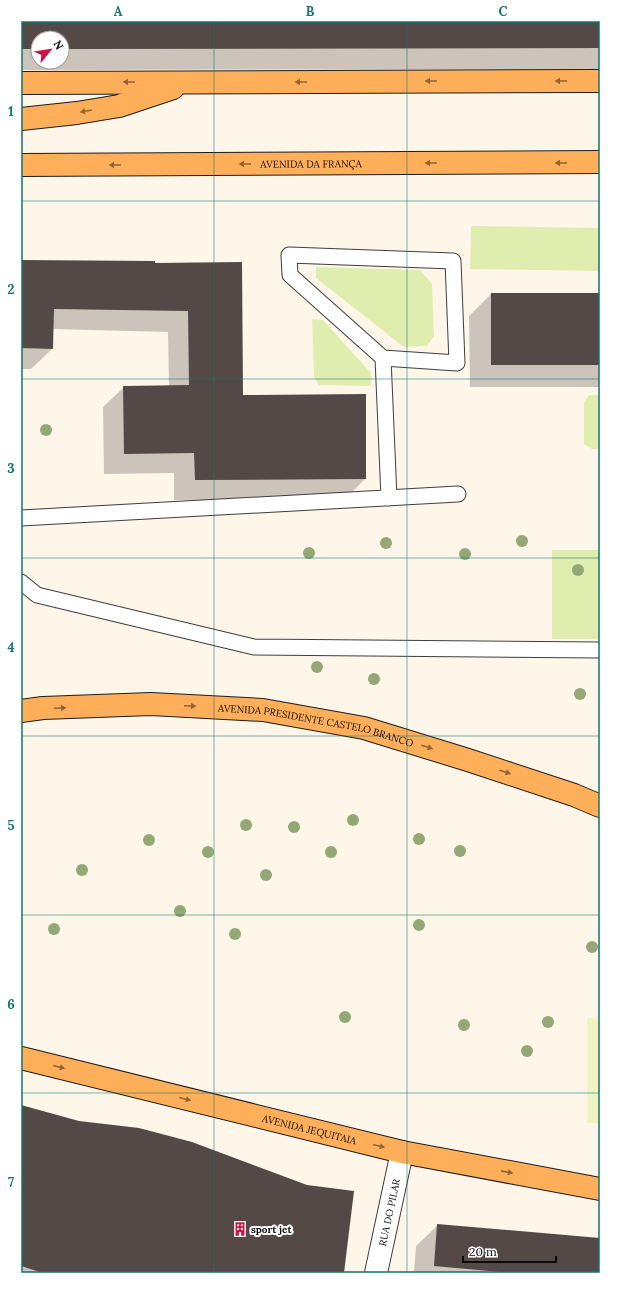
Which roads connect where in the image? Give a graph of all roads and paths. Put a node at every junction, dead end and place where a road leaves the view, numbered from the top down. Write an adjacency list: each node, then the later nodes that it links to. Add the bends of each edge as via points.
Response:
1 (600, 81): 2 (main road, one-way to 2)
2 (191, 82): 3 (main road, one-way to 3); 4 (main road, one-way to 4, via 119,106)
3 (21, 83)
4 (21, 119)
5 (600, 162): 6 (main road, AVENIDA DA FRANÇA, one-way to 6)
6 (21, 165)
7 (383, 358): 7 (lane, via 457,363 453,261 289,255 290,275); 9 (lane)
8 (458, 494): 9 (lane)
9 (389, 498): 10 (lane)
10 (21, 518)
11 (21, 582): 12 (lane, via 37,595 254,647)
12 (600, 650)
13 (21, 711): 14 (main road, AVENIDA PRESIDENTE CASTELO BRANCO, one-way to 14, via 151,704 263,710 364,728 574,795)
14 (600, 806)
15 (21, 1058): 16 (main road, AVENIDA JEQUITAIA, one-way to 16)
16 (402, 1152): 17 (main road, AVENIDA JEQUITAIA, one-way to 17); 18 (street, RUA DO PILAR)
17 (600, 1189)
18 (376, 1273)

